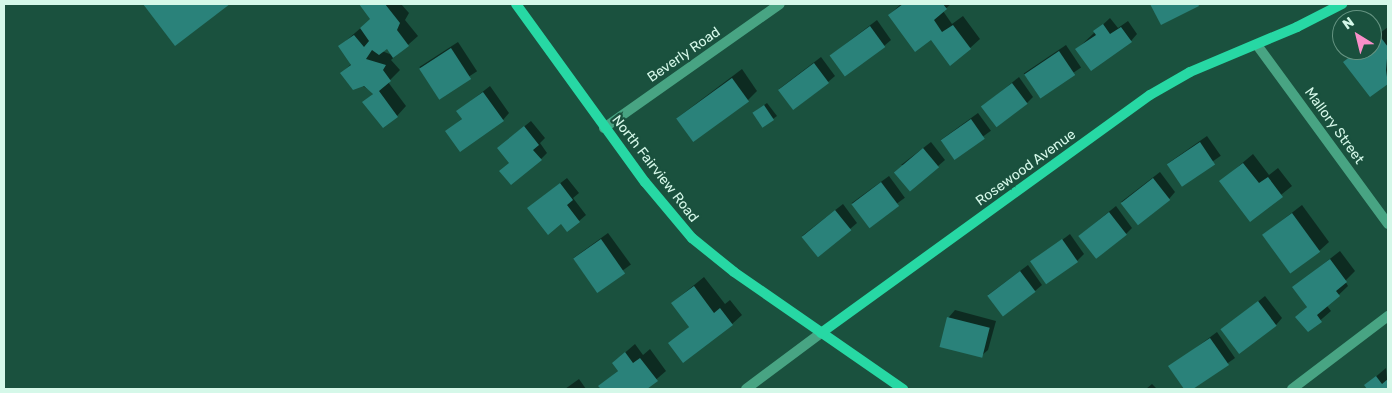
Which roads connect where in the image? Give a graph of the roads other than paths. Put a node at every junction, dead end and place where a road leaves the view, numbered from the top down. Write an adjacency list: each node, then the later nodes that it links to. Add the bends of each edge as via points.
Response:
1 (516, 4): 5 (street, North Fairview Road)
2 (780, 4): 5 (street, Beverly Road)
3 (1342, 4): 4 (street, Rosewood Avenue)
4 (1257, 45): 6 (street, Mallory Street); 8 (street, Rosewood Avenue, via 1190,72 1150,95)
5 (604, 128): 8 (street, North Fairview Road, via 670,215 692,238)
6 (1388, 224)
7 (1388, 316): 11 (street)
8 (821, 333): 9 (street, Rosewood Avenue); 10 (street, North Fairview Road)
9 (746, 389)
10 (903, 389)
11 (1292, 389)

